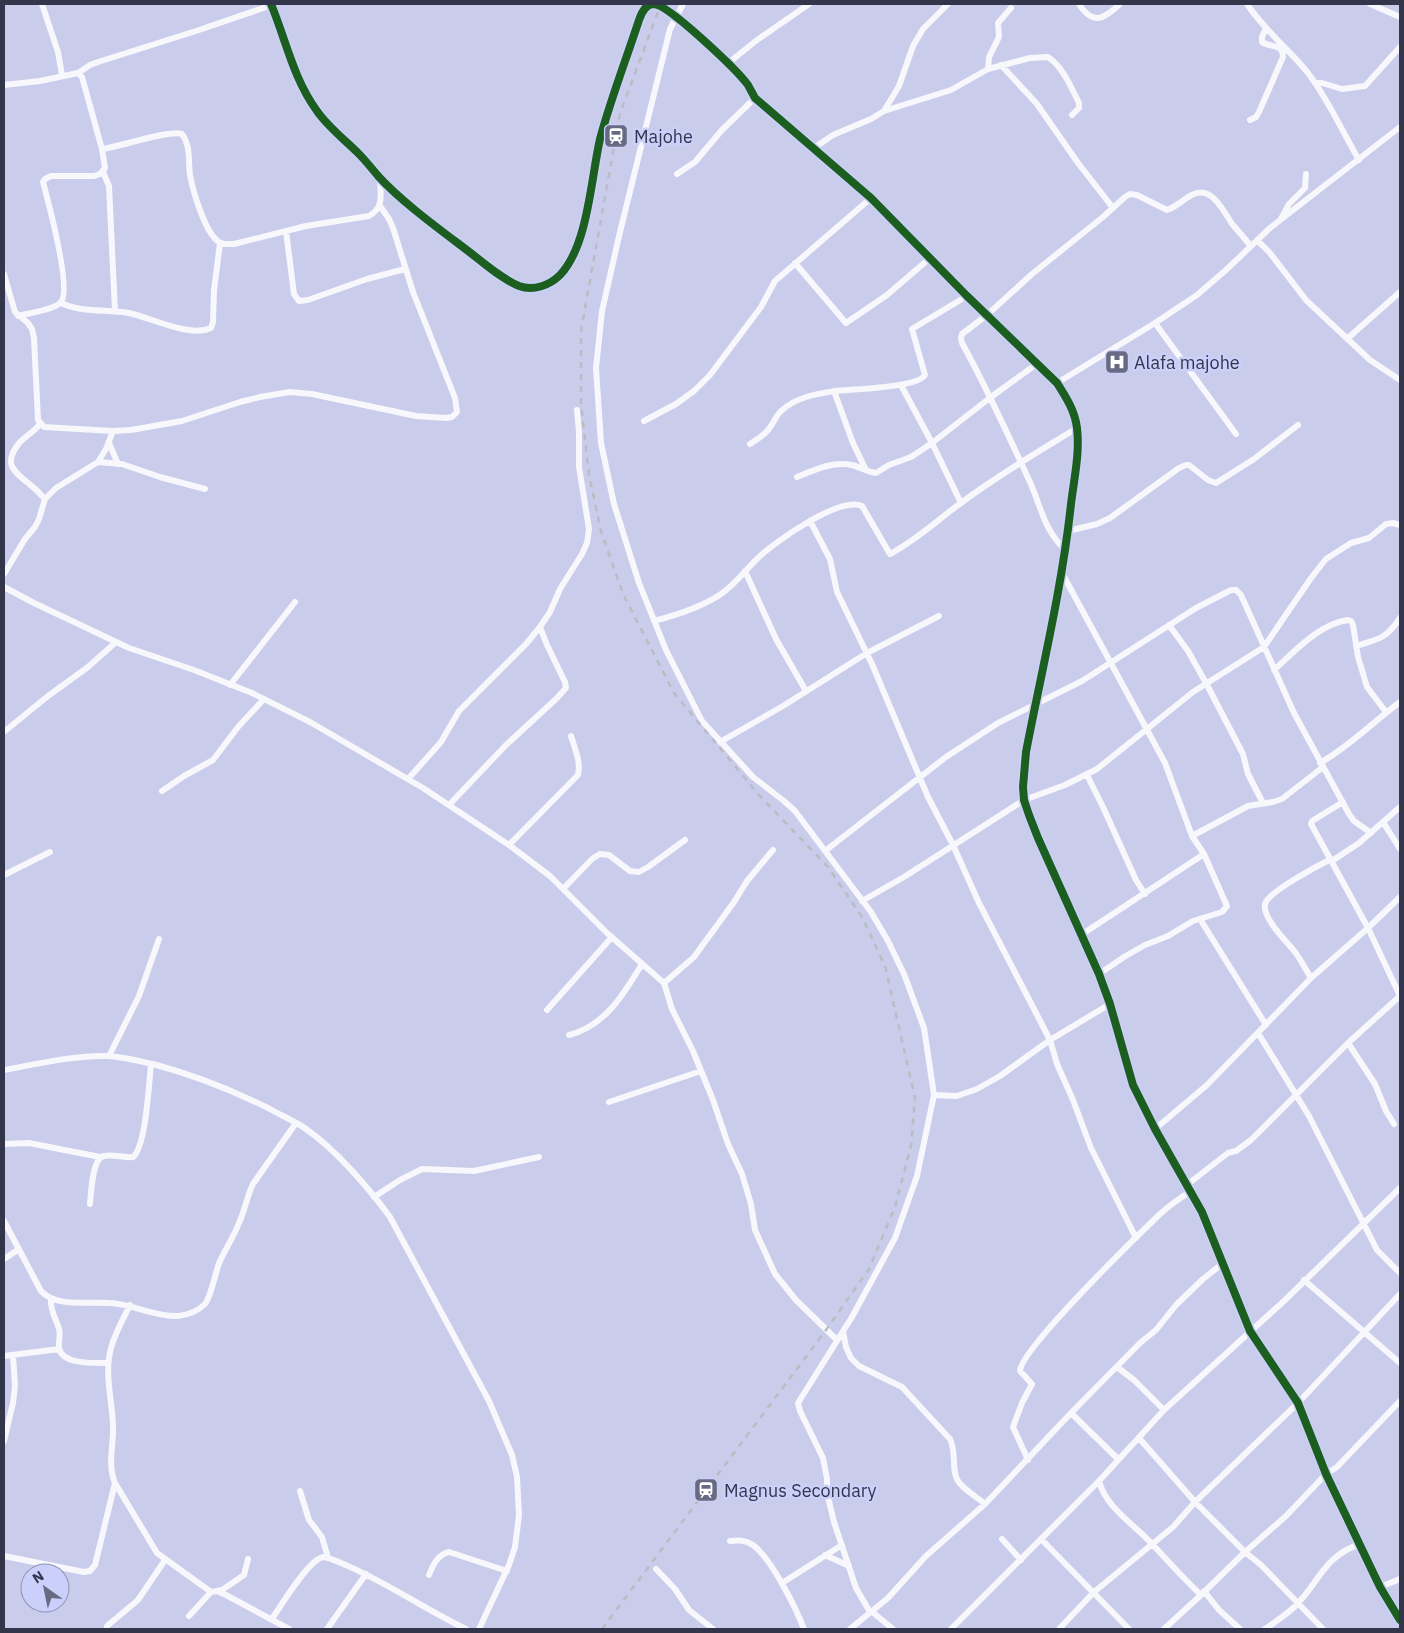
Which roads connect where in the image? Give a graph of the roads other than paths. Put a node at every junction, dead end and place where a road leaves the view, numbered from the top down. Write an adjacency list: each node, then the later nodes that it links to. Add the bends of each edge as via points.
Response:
1 (42, 4): 20 (street)
2 (272, 4): 19 (street, via 98,62); 34 (street, via 306,96 318,113)
3 (648, 4): 12 (street, via 660,6); 34 (street, via 610,105 579,239 569,263 550,283 539,288 518,286 454,240)
4 (683, 4): 12 (street)
5 (809, 4): 16 (street)
6 (948, 4): 24 (street, via 920,34 899,86)
7 (1079, 4): 8 (street, via 1085,13 1100,18)
8 (1120, 4)
9 (1246, 4): 14 (street)
10 (1370, 4): 13 (street)
11 (1011, 8): 18 (street, via 998,23 999,37 989,57)
12 (676, 16): 16 (street); 90 (street, via 602,312 596,368 601,444 614,504)
13 (1400, 17)
14 (1266, 28): 21 (street); 26 (street, via 1262,42 1275,45 1283,57 1256,117)
15 (1400, 47): 21 (street, via 1365,86 1342,89)
16 (727, 64): 23 (street, via 747,84)
17 (1001, 65): 18 (street); 25 (street, via 1048,57 1065,76 1079,103 1079,108); 37 (street, via 1037,104)
18 (988, 69): 24 (street, via 951,90)
19 (78, 73): 20 (street); 29 (street, via 82,77)
20 (62, 75): 22 (street)
21 (1315, 83): 30 (street)
22 (4, 85)
23 (755, 98): 28 (street); 32 (street, via 695,162)
24 (884, 111): 28 (street, via 833,135)
25 (1072, 115)
26 (1250, 120)
27 (1400, 127): 30 (street)
28 (814, 148): 35 (street)
29 (102, 149): 31 (street); 41 (street, via 171,133 182,134 188,145 192,184 199,206 209,230)
30 (1359, 160): 38 (street)
31 (103, 172): 49 (street, via 94,176 51,176 43,182 58,246 64,291); 50 (street, via 109,186)
32 (676, 174)
33 (1306, 174): 38 (street, via 1304,188)
34 (380, 177): 36 (street)
35 (871, 198): 43 (street); 44 (street)
36 (380, 206): 39 (street, via 369,216); 45 (street, via 393,228)
37 (1113, 208): 42 (street, via 1130,194 1169,210 1190,196 1203,192 1214,198); 51 (street)
38 (1280, 220): 40 (street)
39 (286, 230): 41 (street, via 234,244); 45 (street, via 294,294 299,301)
40 (1257, 240): 42 (street); 54 (street, via 1306,300)
41 (220, 242): 50 (street, via 211,328 194,331)
42 (1251, 246): 53 (street, via 1198,295)
43 (930, 258): 44 (street, via 887,295 846,323); 48 (street)
44 (795, 263): 62 (street, via 775,281 761,307 710,376 676,404)
45 (405, 269): 66 (street, via 455,398 457,412 452,417 416,416 290,392 253,398 182,421)
46 (4, 274): 52 (street)
47 (1400, 292): 54 (street)
48 (967, 296): 51 (street); 58 (street, via 912,329 925,375)
49 (61, 303): 50 (street); 52 (street)
50 (115, 312)
51 (987, 315): 55 (street); 60 (street, via 961,338)
52 (18, 316): 63 (street, via 28,323 34,338)
53 (1155, 323): 57 (street); 67 (street)
54 (1348, 338): 56 (street, via 1370,360)
55 (1038, 363): 57 (street); 60 (street)
56 (1399, 377)
57 (1057, 383): 65 (street, via 1067,398)
58 (901, 385): 59 (street); 69 (street)
59 (834, 392): 70 (street, via 796,401 780,412 768,431); 74 (street)
60 (991, 397): 69 (street); 72 (street)
61 (577, 410): 92 (street, via 588,535 582,554)
62 (644, 421)
63 (40, 424): 66 (street, via 50,428); 77 (street, via 17,446 10,464 12,470)
64 (1298, 425): 81 (street, via 1223,480 1212,482 1186,465 1110,518)
65 (1077, 428): 72 (street); 81 (street)
66 (113, 431): 68 (street)
67 (1236, 434)
68 (109, 443): 71 (street); 73 (street)
69 (932, 443): 74 (street, via 879,472); 78 (street)
70 (750, 444)
71 (98, 462): 73 (street); 77 (street, via 56,488)
72 (1020, 462): 78 (street); 82 (street, via 1050,532)
73 (118, 464): 76 (street)
74 (866, 470): 75 (street, via 852,465 833,465)
75 (797, 477)
76 (205, 489)
77 (45, 499): 85 (street, via 35,527)
78 (961, 503): 79 (street, via 922,535 890,554 870,518 858,504 841,507)
79 (810, 521): 83 (street, via 768,549); 96 (street, via 830,560 837,592)
80 (1400, 525): 95 (street, via 1386,524 1369,538 1351,543 1326,559)
81 (1068, 531): 82 (street)
82 (1066, 550): 84 (street)
83 (746, 571): 90 (street, via 719,595); 101 (street, via 776,639)
84 (1062, 573): 97 (street); 104 (street)
85 (4, 574)
86 (4, 587): 93 (street)
87 (295, 602): 100 (street)
88 (939, 616): 96 (street)
89 (1400, 618): 94 (street, via 1389,634)
90 (654, 621): 109 (street, via 702,721)
91 (1169, 625): 95 (street, via 1214,598 1236,590 1241,594); 97 (street); 99 (street)
92 (540, 627): 113 (street, via 459,711 441,742); 118 (street, via 566,688)
93 (116, 642): 100 (street); 107 (street)
94 (1356, 646): 98 (street, via 1351,621 1344,620 1308,640); 105 (street, via 1367,687)
95 (1264, 648): 98 (street); 99 (street)
96 (867, 654): 101 (street); 112 (street)
97 (1111, 662): 104 (street); 106 (street)
98 (1274, 670): 110 (street)
99 (1206, 683): 106 (street); 117 (street, via 1243,754 1248,774)
100 (230, 685): 102 (street)
101 (806, 691): 109 (street)
102 (264, 699): 113 (street); 114 (street, via 232,733 213,760)
103 (1400, 702): 105 (street)
104 (1036, 704): 112 (street, via 998,723); 115 (street, via 1026,752)
105 (1386, 712): 110 (street)
106 (1146, 728): 111 (street); 122 (street, via 1164,763)
107 (5, 731)
108 (571, 736): 124 (street, via 578,759 578,775)
109 (720, 742): 128 (street, via 753,777 789,805)
110 (1321, 765): 116 (street); 117 (street, via 1282,799)
111 (1087, 775): 115 (street); 134 (street)
112 (920, 777): 125 (street); 128 (street)
113 (408, 779): 118 (street)
114 (162, 791)
115 (1024, 800): 125 (street); 139 (street)
116 (1343, 802): 121 (street, via 1354,821); 131 (street, via 1311,823)
117 (1263, 803): 122 (street, via 1240,809)
118 (449, 805): 124 (street)
119 (1400, 807): 120 (street)
120 (1383, 822): 121 (street); 126 (street)
121 (1371, 833): 131 (street)
122 (1192, 836): 130 (street)
123 (684, 840): 133 (street, via 639,872 630,871 609,855 600,854)
124 (510, 845): 133 (street)
125 (953, 845): 136 (street); 151 (street, via 979,903)
126 (1400, 849)
127 (773, 850): 145 (street, via 747,881 694,957)
128 (825, 851): 136 (street)
129 (50, 852): 132 (street)
130 (1204, 854): 134 (street); 137 (street, via 1227,906 1222,912)
131 (1331, 860): 138 (street); 144 (street, via 1280,890 1265,905 1277,931)
132 (4, 875)
133 (563, 889): 140 (street)
134 (1145, 894): 139 (street)
135 (1400, 897): 138 (street)
136 (862, 901): 157 (street, via 888,941 916,1006 924,1028)
137 (1200, 919): 143 (street, via 1124,957); 148 (street)
138 (1368, 928): 144 (street); 152 (street, via 1400,996)
139 (1081, 935): 143 (street)
140 (612, 937): 142 (street); 147 (street)
141 (159, 940): 153 (street, via 139,996)
142 (642, 964): 145 (street); 150 (street, via 614,1006 582,1032)
143 (1099, 974): 146 (street)
144 (1311, 978): 148 (street)
145 (664, 983): 156 (street, via 672,1009)
146 (1110, 1004): 151 (street); 162 (street, via 1133,1085)
147 (546, 1010)
148 (1266, 1026): 149 (street)
149 (1258, 1033): 158 (street); 162 (street, via 1207,1085)
150 (569, 1035)
151 (1050, 1040): 157 (street, via 1000,1076 966,1094); 173 (street, via 1091,1148)
152 (1348, 1043): 158 (street); 161 (street, via 1375,1084)
153 (109, 1056): 154 (street); 155 (street)
154 (151, 1064): 160 (street, via 206,1080); 164 (street, via 138,1152 133,1157)
155 (4, 1070)
156 (701, 1071): 159 (street); 185 (street, via 742,1174 756,1230 775,1274)
157 (934, 1095): 182 (street, via 917,1176 895,1238)
158 (1296, 1095): 166 (street, via 1251,1140 1236,1152 1228,1153); 172 (street)
159 (609, 1102)
160 (296, 1123): 169 (street, via 319,1139); 181 (street, via 253,1184 206,1302 194,1312 177,1316)
161 (1394, 1124)
162 (1155, 1129): 166 (street)
163 (4, 1144): 164 (street, via 29,1143)
164 (100, 1157): 170 (street, via 94,1172)
165 (539, 1157): 169 (street, via 474,1171 422,1169)
166 (1188, 1184): 168 (street)
167 (1400, 1188): 172 (street)
168 (1191, 1191): 173 (street, via 1160,1213); 176 (street)
169 (374, 1197): 221 (street, via 390,1217 489,1401 512,1454 518,1477 519,1515 515,1547)
170 (90, 1204)
171 (4, 1221): 174 (street)
172 (1364, 1224): 177 (street, via 1378,1250); 178 (street)
173 (1136, 1238): 198 (street, via 1053,1324 1021,1365 1020,1371 1032,1384 1014,1427)
174 (19, 1248): 175 (street); 180 (street, via 41,1291)
175 (4, 1259)
176 (1222, 1264): 183 (street); 191 (street, via 1176,1305 1156,1330)
177 (1400, 1274)
178 (1304, 1280): 183 (street); 184 (street)
179 (1400, 1294): 184 (street)
180 (51, 1299): 181 (street); 186 (street, via 51,1309 60,1333)
181 (130, 1305): 189 (street, via 115,1336)
182 (843, 1331): 185 (street); 205 (street, via 851,1358 859,1366 902,1387 950,1439 958,1481)
183 (1250, 1331): 193 (street); 194 (street)
184 (1363, 1332): 190 (street); 193 (street)
185 (837, 1340): 211 (street, via 798,1403 823,1458 827,1493)
186 (59, 1349): 187 (street); 189 (street, via 64,1357 74,1361)
187 (13, 1355): 188 (street); 197 (street, via 15,1386)
188 (4, 1356)
189 (108, 1363): 202 (street, via 113,1428 111,1466)
190 (1400, 1363)
191 (1117, 1367): 194 (street); 195 (street)
192 (1400, 1401): 200 (street, via 1337,1467)
193 (1298, 1403): 200 (street); 204 (street)
194 (1164, 1410): 196 (street)
195 (1071, 1413): 198 (street); 199 (street)
196 (1139, 1438): 199 (street); 204 (street)
197 (4, 1441)
198 (1028, 1460): 205 (street)
199 (1118, 1460): 201 (street)
200 (1326, 1474): 210 (street); 212 (street)
201 (1099, 1481): 207 (street); 209 (street, via 1105,1498)
202 (115, 1483): 214 (street, via 95,1565 90,1571); 217 (street)
203 (300, 1491): 216 (street, via 309,1520 322,1537)
204 (1195, 1502): 209 (street); 212 (street)
205 (985, 1504): 231 (street, via 935,1547 888,1598)
206 (1002, 1539): 218 (street)
207 (1042, 1540): 218 (street); 228 (street)
208 (730, 1541): 225 (street, via 744,1541 755,1546)
209 (1153, 1544): 228 (street); 229 (street, via 1180,1575)
210 (1361, 1544): 226 (street); 230 (street, via 1337,1555)
211 (842, 1545): 213 (street); 219 (street)
212 (1245, 1552): 229 (street); 230 (street)
213 (825, 1555): 219 (street); 225 (street)
214 (4, 1556)
215 (248, 1558): 227 (street, via 244,1575 222,1590)
216 (328, 1558): 222 (street); 233 (street, via 316,1560 291,1589)
217 (165, 1560): 227 (street); 235 (street, via 138,1600)
218 (1021, 1560): 244 (street)
219 (848, 1566): 231 (street)
220 (656, 1570): 240 (street, via 675,1589 689,1610)
221 (507, 1571): 223 (street, via 449,1552 440,1556); 239 (street)
222 (366, 1574): 237 (street); 238 (street)
223 (429, 1574)
224 (1400, 1578): 226 (street)
225 (782, 1583): 241 (street)
226 (1380, 1587): 234 (street)
227 (214, 1591): 232 (street); 233 (street)
228 (1094, 1592): 245 (street); 246 (street)
229 (1202, 1593): 247 (street); 248 (street)
230 (1298, 1604): 249 (street); 250 (street)
231 (870, 1612): 242 (street); 243 (street)
232 (189, 1616)
233 (272, 1619): 236 (street)
234 (1400, 1620)
235 (107, 1629)
236 (288, 1629)
237 (327, 1629)
238 (466, 1629)
239 (480, 1629)
240 (713, 1629)
241 (804, 1629)
242 (850, 1629)
243 (893, 1629)
244 (951, 1629)
245 (1059, 1629)
246 (1129, 1629)
247 (1164, 1629)
248 (1240, 1629)
249 (1265, 1629)
250 (1323, 1629)

